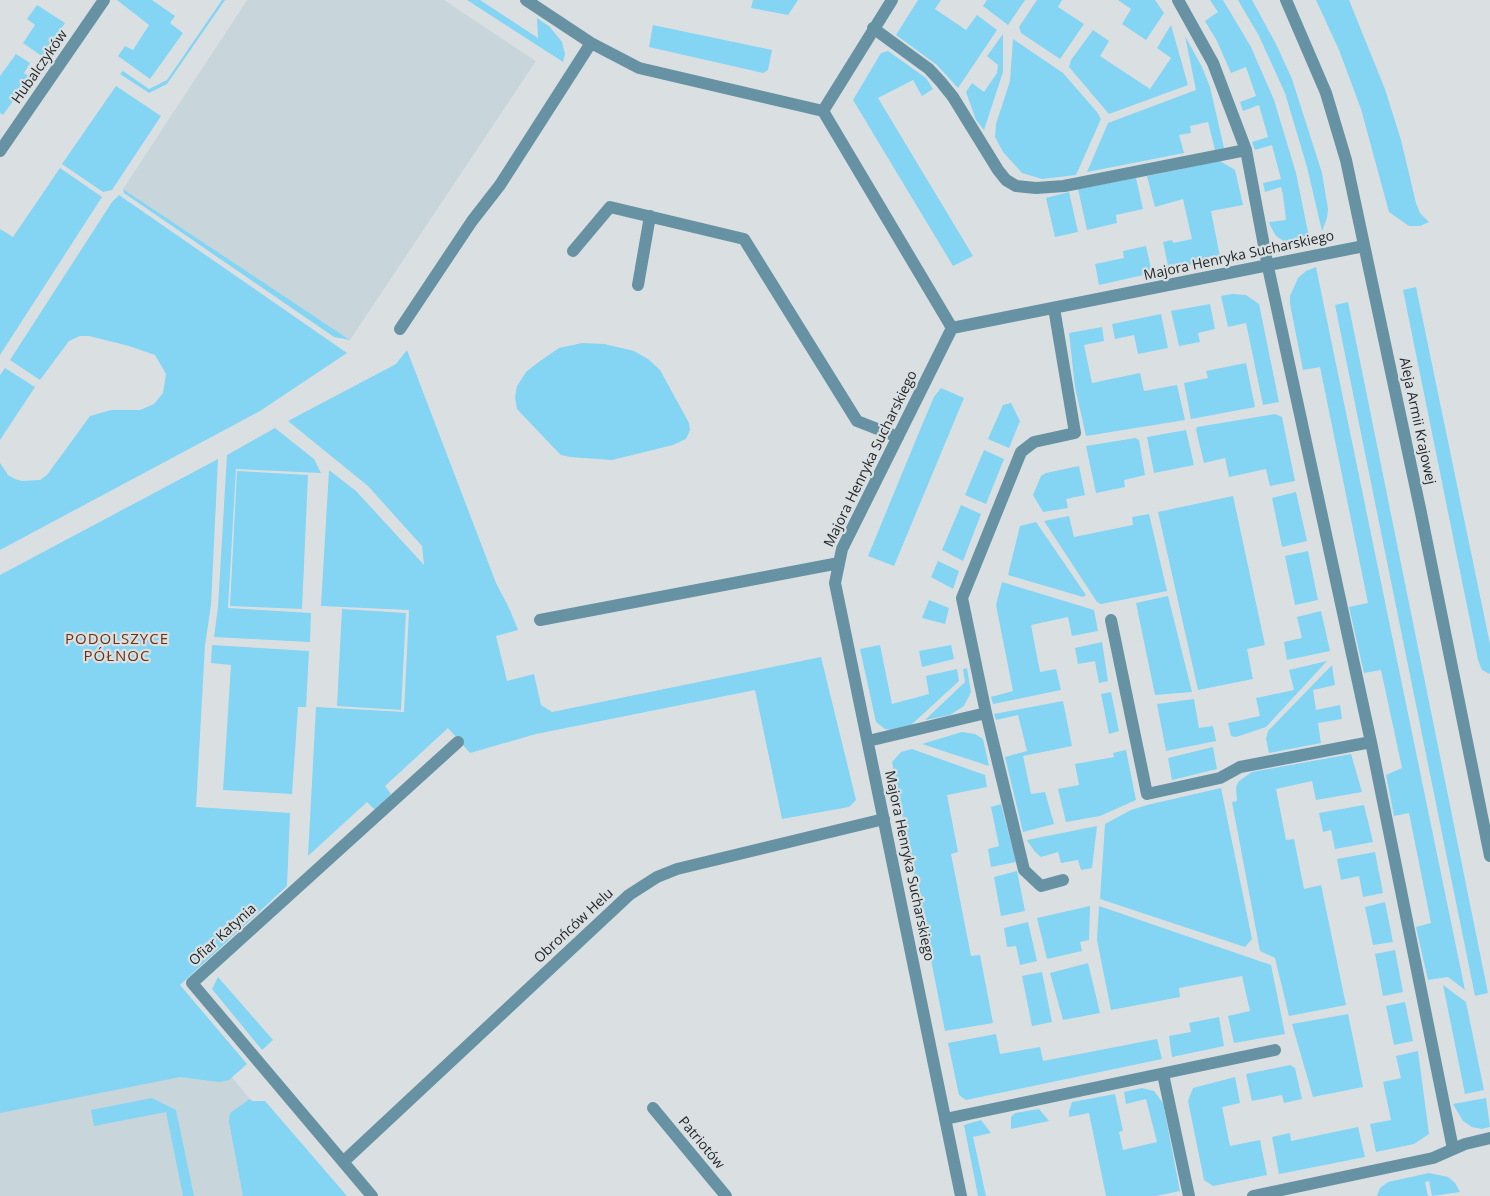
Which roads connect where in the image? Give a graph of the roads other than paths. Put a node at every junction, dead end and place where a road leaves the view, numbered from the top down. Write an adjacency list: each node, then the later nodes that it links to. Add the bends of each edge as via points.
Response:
1 (104, 0): 10 (street, Hubalczyków)
2 (526, 0): 7 (street)
3 (892, 0): 6 (street)
4 (1178, 0): 9 (street, via 1213,63)
5 (1286, 0): 12 (street, Aleja Armii Krajowej, via 1326,93 1346,160)
6 (873, 28): 8 (street); 9 (street, via 930,69 953,98 998,170 1016,186 1064,186)
7 (591, 43): 8 (street, via 639,68); 18 (street, via 500,185)
8 (823, 111): 17 (street)
9 (1246, 150): 14 (street)
10 (0, 151)
11 (650, 216): 13 (street, via 610,207); 15 (street); 19 (street, via 744,238 857,421)
12 (1364, 246): 14 (street, Majora Henryka Sucharskiego); 28 (street, Aleja Armii Krajowej, via 1422,513)
13 (573, 251)
14 (1268, 267): 16 (street, Majora Henryka Sucharskiego); 26 (street)
15 (638, 285)
16 (1054, 308): 17 (street, Majora Henryka Sucharskiego); 23 (street, via 1075,433 1034,442 1021,452 962,598)
17 (952, 328): 19 (street, Majora Henryka Sucharskiego)
18 (400, 329)
19 (898, 437): 20 (street, Majora Henryka Sucharskiego, via 842,549)
20 (839, 563): 21 (street); 24 (street, Majora Henryka Sucharskiego, via 835,583)
21 (540, 620)
22 (1111, 620): 26 (street, via 1147,794 1220,778 1240,767)
23 (986, 713): 24 (street); 29 (street, via 1024,870 1041,886)
24 (868, 741): 27 (street, Majora Henryka Sucharskiego)
25 (458, 742): 36 (street, Ofiar Katynia, via 192,983)
26 (1371, 742): 35 (street)
27 (884, 818): 33 (street, Majora Henryka Sucharskiego); 36 (street, Obrońców Helu, via 677,869 657,877 629,896)
28 (1490, 856)
29 (1063, 880)
30 (1275, 1050): 31 (street)
31 (1163, 1074): 33 (street); 40 (street)
32 (653, 1108): 38 (street, Patriotów)
33 (945, 1119): 39 (street, Majora Henryka Sucharskiego)
34 (1490, 1138): 35 (street)
35 (1453, 1149): 41 (street, via 1432,1158)
36 (343, 1162): 37 (street, Ofiar Katynia)
37 (372, 1196)
38 (726, 1196)
39 (962, 1196)
40 (1189, 1196)
41 (1253, 1196)

